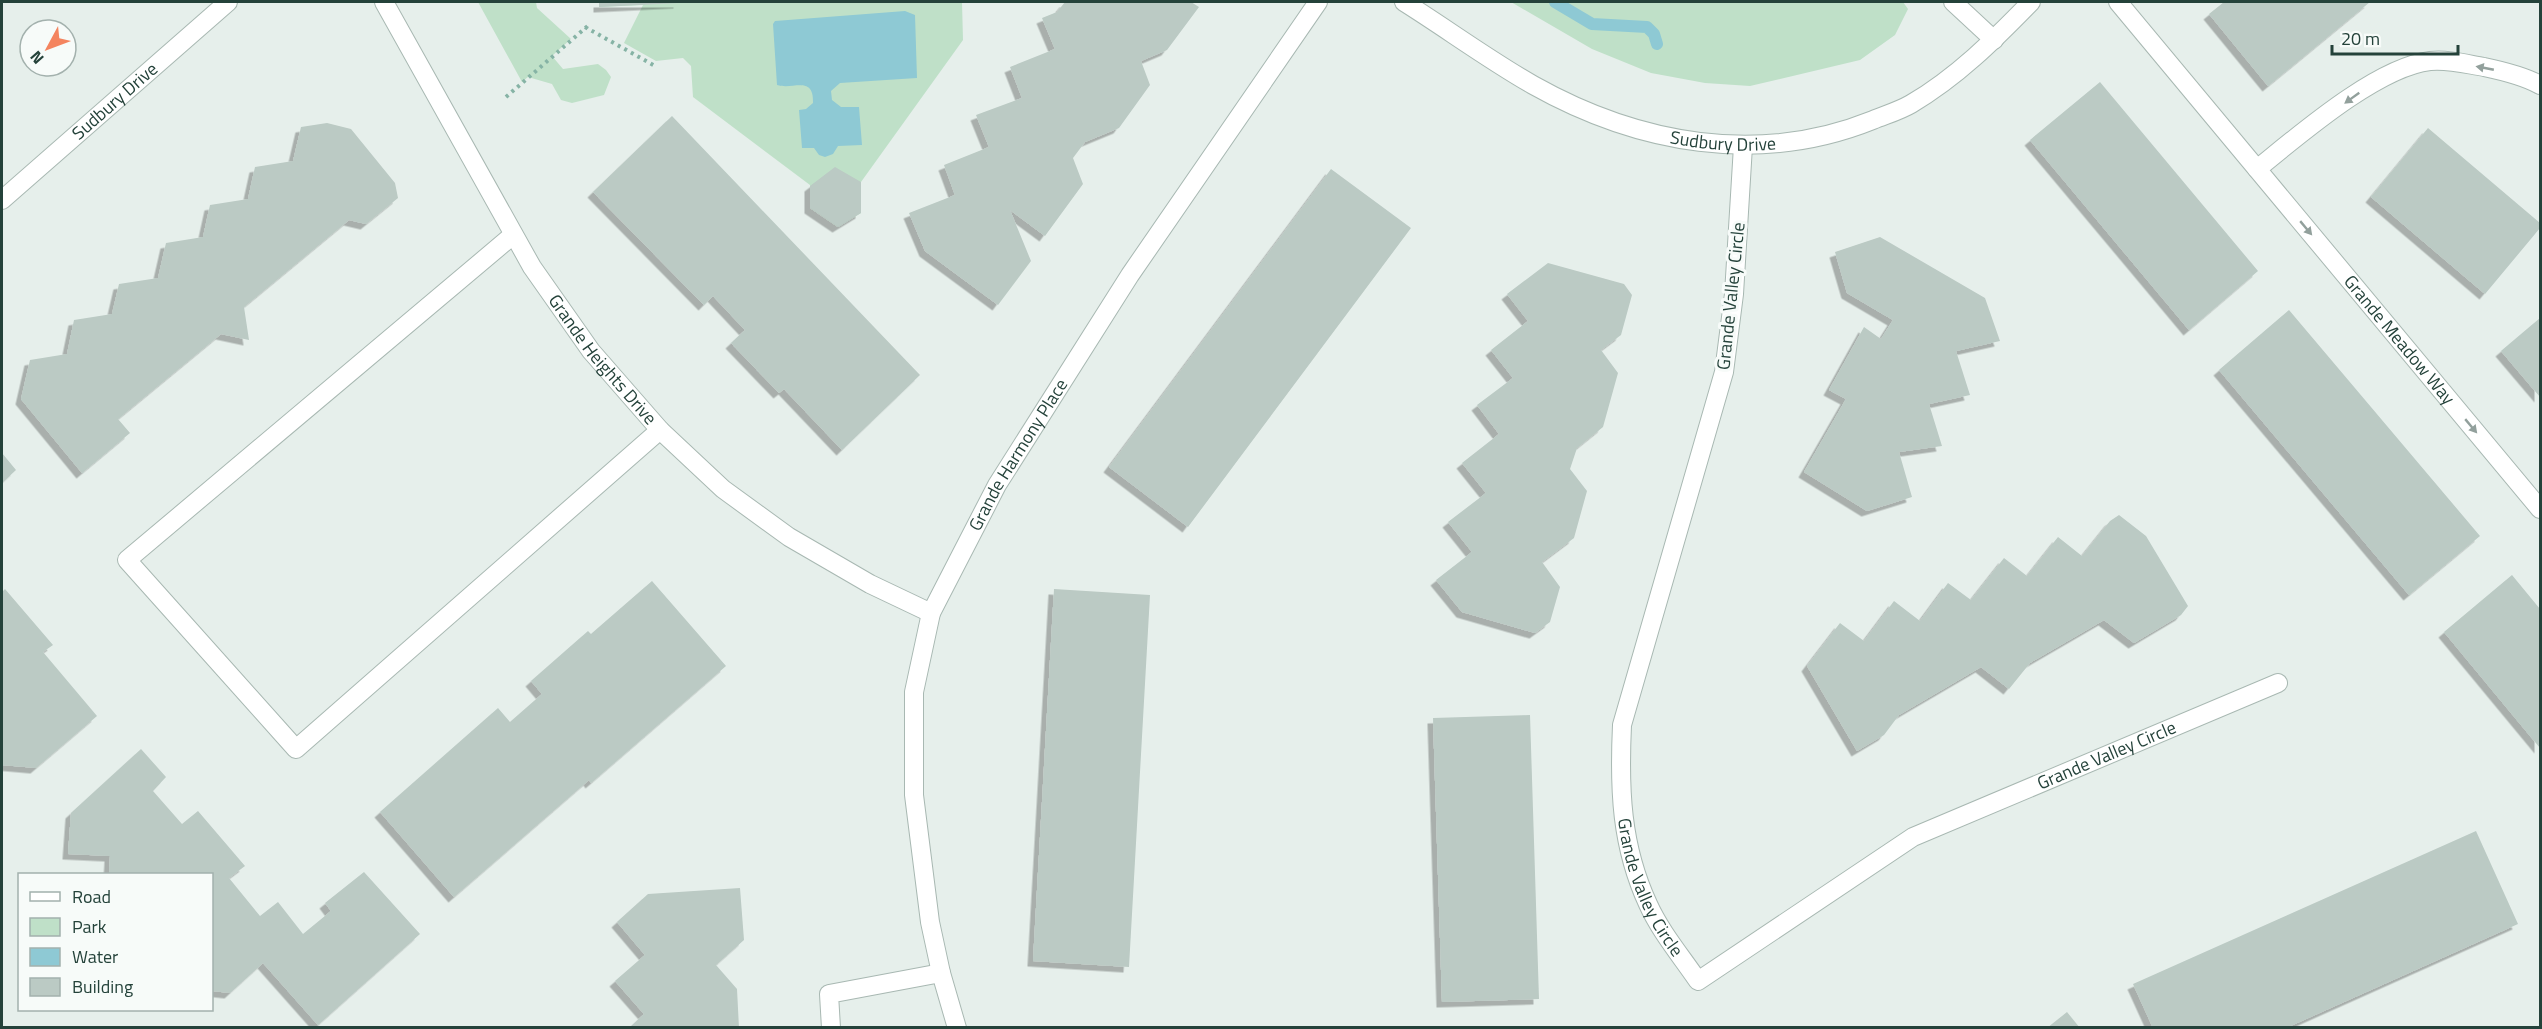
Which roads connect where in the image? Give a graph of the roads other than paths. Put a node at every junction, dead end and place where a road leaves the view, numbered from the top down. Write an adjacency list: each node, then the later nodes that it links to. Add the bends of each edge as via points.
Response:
1 (228, 2): 12 (street, Sudbury Drive)
2 (384, 2): 13 (street, Grande Heights Drive)
3 (1318, 2): 16 (street, Grande Harmony Place, via 1130,275 997,485)
4 (1404, 2): 10 (street, Sudbury Drive, via 1533,85 1587,111 1643,132)
5 (1953, 2): 8 (street)
6 (2031, 2): 8 (street, Sudbury Drive)
7 (2118, 2): 11 (street, Grande Meadow Way)
8 (1994, 40): 10 (street, Sudbury Drive, via 1964,68 1910,105 1822,136)
9 (2541, 85): 11 (street, one-way to 11, via 2499,70 2459,63 2430,61 2402,67 2370,85)
10 (1743, 147): 17 (street, Grande Valley Circle, via 1734,294 1724,372 1622,725 1620,770 1630,861 1648,907 1698,981 1913,837)
11 (2257, 169): 15 (street, Grande Meadow Way, one-way to 15)
12 (2, 200)
13 (513, 235): 14 (street, Grande Heights Drive, via 591,351); 14 (street, via 127,560 296,749)
14 (660, 430): 16 (street, Grande Heights Drive, via 723,489 789,537 870,584)
15 (2541, 509)
16 (931, 613): 18 (street, Grande Harmony Place, via 914,692 914,795 930,922)
17 (2278, 683)
18 (941, 973): 19 (street, via 829,994); 20 (street, Grande Harmony Place)
19 (831, 1028)
20 (957, 1028)

